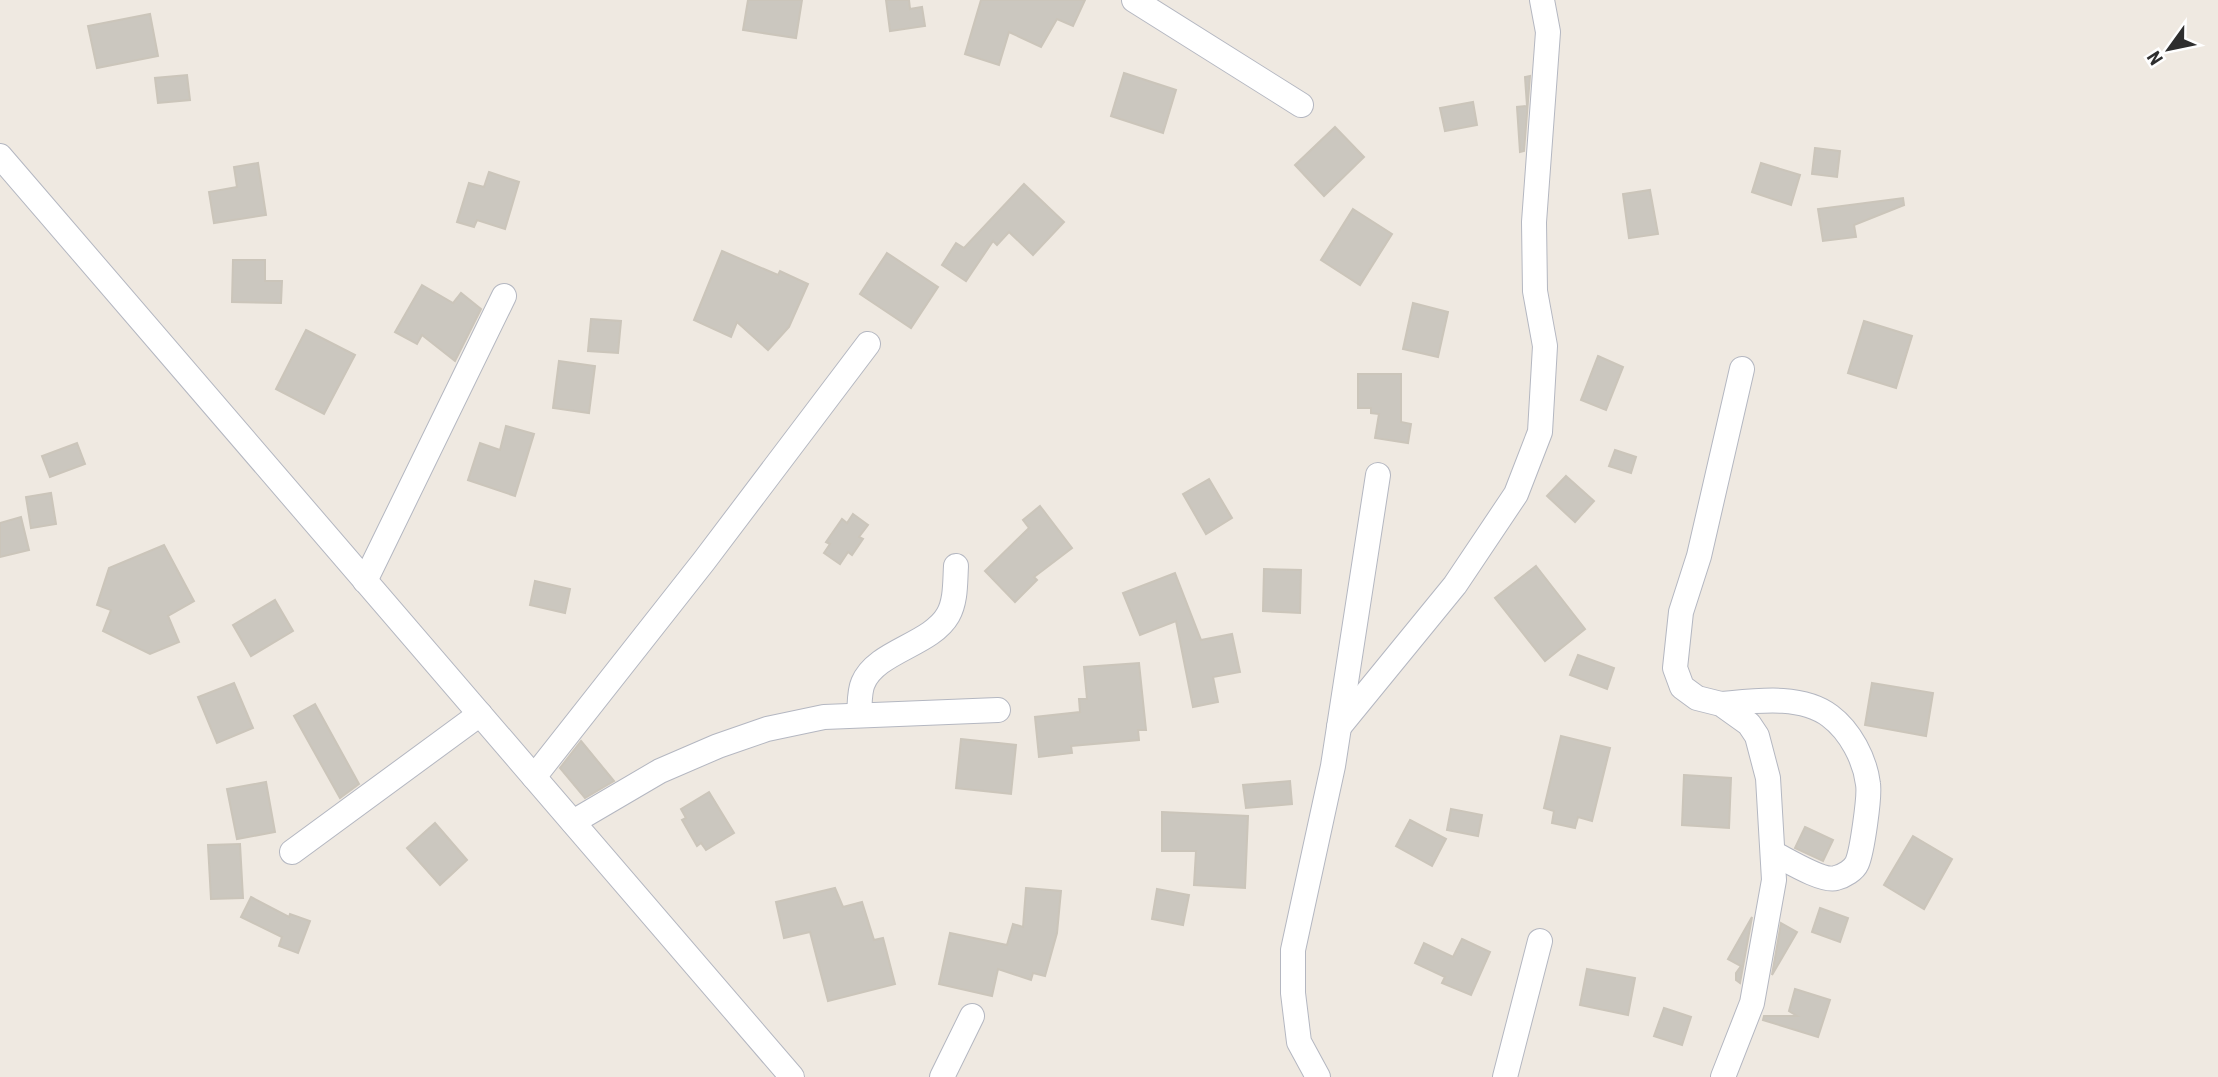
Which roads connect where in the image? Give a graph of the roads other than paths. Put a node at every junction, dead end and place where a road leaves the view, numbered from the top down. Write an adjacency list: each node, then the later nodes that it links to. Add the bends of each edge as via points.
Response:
1 (1542, 0): 15 (street, via 1549,32 1534,222 1535,291 1545,346 1539,432 1516,494 1455,585)
2 (1144, 2): 3 (street)
3 (1301, 105)
4 (0, 156): 10 (street)
5 (504, 296): 10 (street)
6 (868, 345): 16 (street)
7 (1742, 369): 11 (street, via 1699,556 1681,612 1675,668 1682,687 1697,698)
8 (1378, 475): 15 (street)
9 (956, 566): 14 (street, via 955,596 948,615 937,629 874,667 863,680)
10 (365, 581): 13 (street)
11 (1721, 704): 19 (street, via 1749,724 1757,736 1768,778); 19 (street, via 1766,701 1810,705 1850,734 1862,763 1868,800 1857,863 1849,872 1827,880)
12 (998, 710): 14 (street)
13 (480, 715): 16 (street); 18 (street)
14 (859, 715): 17 (street, via 767,729 719,746 660,771)
15 (1339, 727): 24 (street, via 1293,950 1299,1042)
16 (534, 777): 17 (street)
17 (573, 822): 22 (street)
18 (292, 852)
19 (1773, 853): 26 (street, via 1774,880 1752,1003)
20 (1540, 941): 25 (street)
21 (972, 1016): 23 (street)
22 (792, 1077)
23 (942, 1077)
24 (1318, 1077)
25 (1505, 1077)
26 (1723, 1077)

